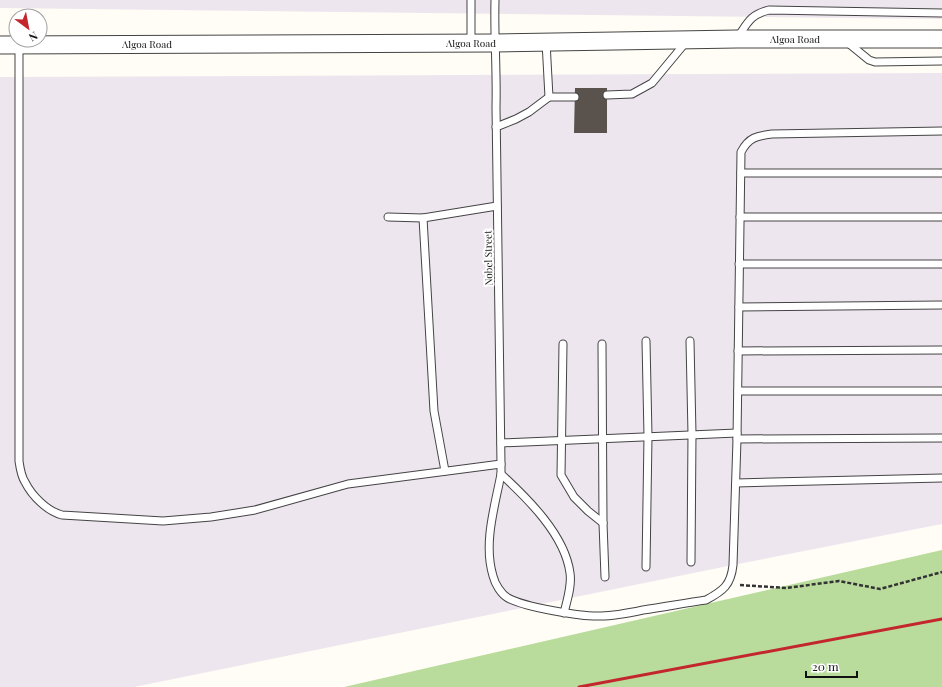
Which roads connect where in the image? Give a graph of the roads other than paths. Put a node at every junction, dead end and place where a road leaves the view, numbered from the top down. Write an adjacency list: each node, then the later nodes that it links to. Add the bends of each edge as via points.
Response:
1 (471, 0): 9 (lane)
2 (495, 0): 10 (lane, Nobel Street)
3 (942, 13): 4 (lane, via 769,10 756,14)
4 (737, 39): 5 (street, Algoa Road); 7 (street, Algoa Road)
5 (844, 39): 6 (street, Algoa Road); 13 (lane, via 872,62)
6 (942, 39)
7 (687, 40): 8 (street, Algoa Road); 14 (lane, via 652,83 632,94)
8 (546, 42): 10 (street, Algoa Road); 15 (lane)
9 (471, 43): 10 (street, Algoa Road); 11 (street, Algoa Road)
10 (494, 43): 17 (lane, Nobel Street, via 497,78)
11 (48, 45)
12 (19, 48): 46 (lane, via 19,461 24,482 51,512 62,515 163,521 218,516 255,510 348,484)
13 (942, 62)
14 (607, 95)
15 (549, 97): 16 (lane); 17 (lane, via 529,112)
16 (575, 97)
17 (496, 127): 21 (lane, Nobel Street)
18 (942, 131): 19 (lane, via 772,134 752,138 741,152)
19 (740, 173): 20 (lane); 25 (lane)
20 (942, 173)
21 (497, 206): 24 (lane); 44 (lane, Nobel Street)
22 (388, 217): 24 (lane)
23 (942, 217): 25 (lane)
24 (423, 218): 46 (lane, via 434,411)
25 (740, 218): 26 (lane)
26 (740, 264): 27 (lane); 29 (lane)
27 (942, 264)
28 (942, 305): 29 (lane)
29 (739, 307): 35 (lane)
30 (646, 341): 39 (lane)
31 (690, 341): 38 (lane)
32 (563, 344): 43 (lane)
33 (602, 344): 42 (lane)
34 (942, 350): 35 (lane)
35 (738, 351): 36 (lane)
36 (738, 391): 37 (lane); 40 (lane)
37 (942, 392)
38 (692, 434): 39 (lane); 40 (lane); 51 (lane)
39 (648, 436): 42 (lane); 52 (lane)
40 (737, 436): 41 (lane); 49 (lane)
41 (942, 438)
42 (603, 439): 43 (lane); 50 (lane)
43 (561, 440): 44 (lane); 50 (lane, via 561,475 574,497)
44 (501, 443): 45 (lane, Nobel Street)
45 (501, 464): 46 (lane); 47 (lane, Nobel Street)
46 (446, 471)
47 (501, 474): 54 (lane, via 522,493 545,521 567,559 570,589); 54 (lane, Nobel Street, via 490,533 493,576 499,589 508,598)
48 (942, 478): 49 (lane)
49 (736, 483): 54 (lane, Nobel Street, via 732,576 718,593 706,600 617,615 599,616)
50 (603, 523): 53 (lane)
51 (691, 562)
52 (646, 567)
53 (604, 577)
54 (564, 612)

